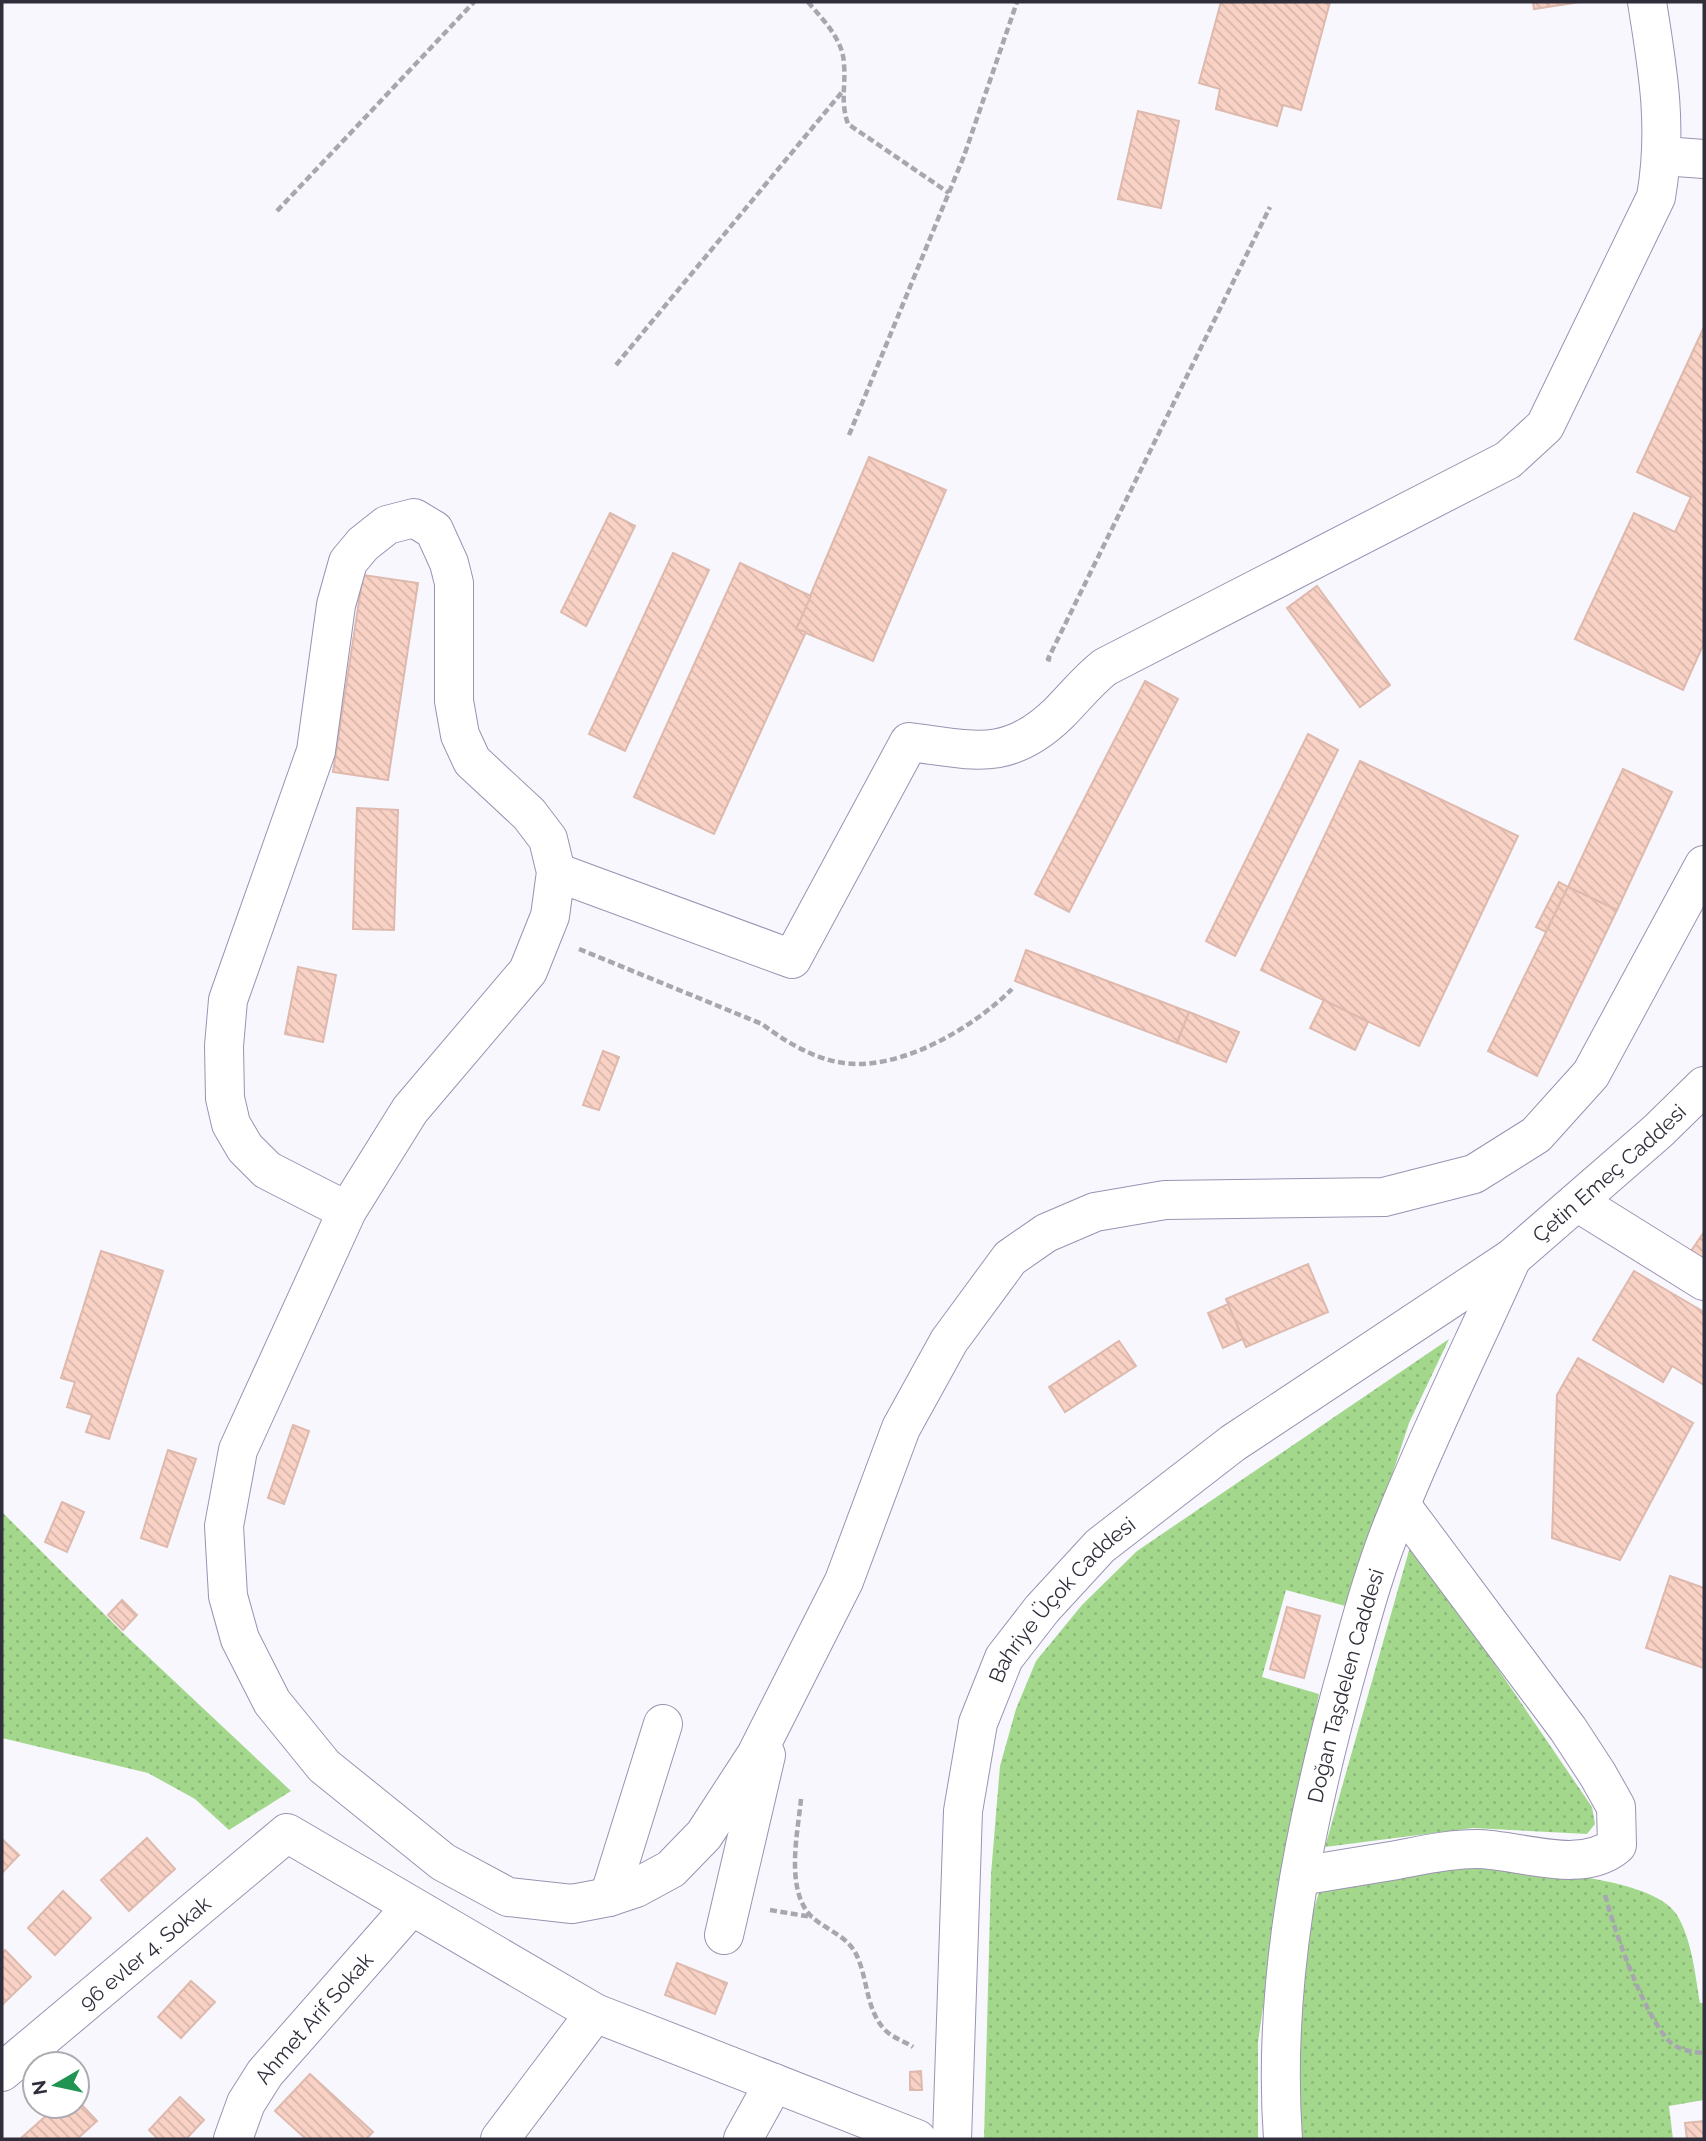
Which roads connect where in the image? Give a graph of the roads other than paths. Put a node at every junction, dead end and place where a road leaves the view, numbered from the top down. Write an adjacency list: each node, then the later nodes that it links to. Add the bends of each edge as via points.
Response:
1 (1647, 2): 2 (street, via 1661,93)
2 (1664, 156): 3 (street); 5 (street, via 1656,197 1545,426 1508,460 1105,667 1085,682 1043,729 1016,746 986,751 909,742 792,959)
3 (1704, 159)
4 (1704, 865): 12 (street, via 1591,1074 1536,1135 1474,1174 1384,1197 1165,1200 1095,1212 1046,1233 1010,1258 950,1341 901,1428 844,1581)
5 (555, 872): 8 (street, via 550,916 528,971 410,1110); 8 (street, via 548,839 529,814 472,761 460,735 454,701 454,583 434,530 414,518 387,525 348,562 336,605 316,751 228,1000 224,1046 225,1098 231,1124 245,1148 267,1170)
6 (1704, 1086): 7 (street, Çetin Emeç Caddesi)
7 (1577, 1202): 9 (street, Çetin Emeç Caddesi); 10 (street)
8 (347, 1212): 15 (street, via 238,1450 224,1526 228,1596 240,1640 272,1702 324,1766 443,1862 508,1897 572,1904)
9 (1512, 1258): 11 (street, Doğan Taşdelen Caddesi); 25 (street, Bahriye Üçok Caddesi, via 1233,1443 1100,1546 1004,1658 978,1723 963,1811)
10 (1704, 1281)
11 (1401, 1505): 14 (street, Doğan Taşdelen Caddesi, via 1333,1722); 14 (street, via 1598,1775 1616,1807 1617,1845 1608,1853 1566,1859 1478,1849 1443,1850)
12 (776, 1716): 15 (street, via 704,1835 671,1869); 17 (street)
13 (663, 1724): 15 (street)
14 (1300, 1876): 26 (street, Doğan Taşdelen Caddesi, via 1284,1975)
15 (609, 1897)
16 (411, 1907): 18 (street); 19 (street, 96 evler 4. Sokak, via 287,1833); 21 (street, Ahmet Arif Sokak, via 265,2073 246,2103)
17 (724, 1935)
18 (595, 2013): 20 (street); 22 (street)
19 (2, 2072)
20 (774, 2082): 23 (street); 24 (street)
21 (233, 2139)
22 (500, 2139)
23 (743, 2139)
24 (916, 2139)
25 (952, 2139)
26 (1283, 2139)

